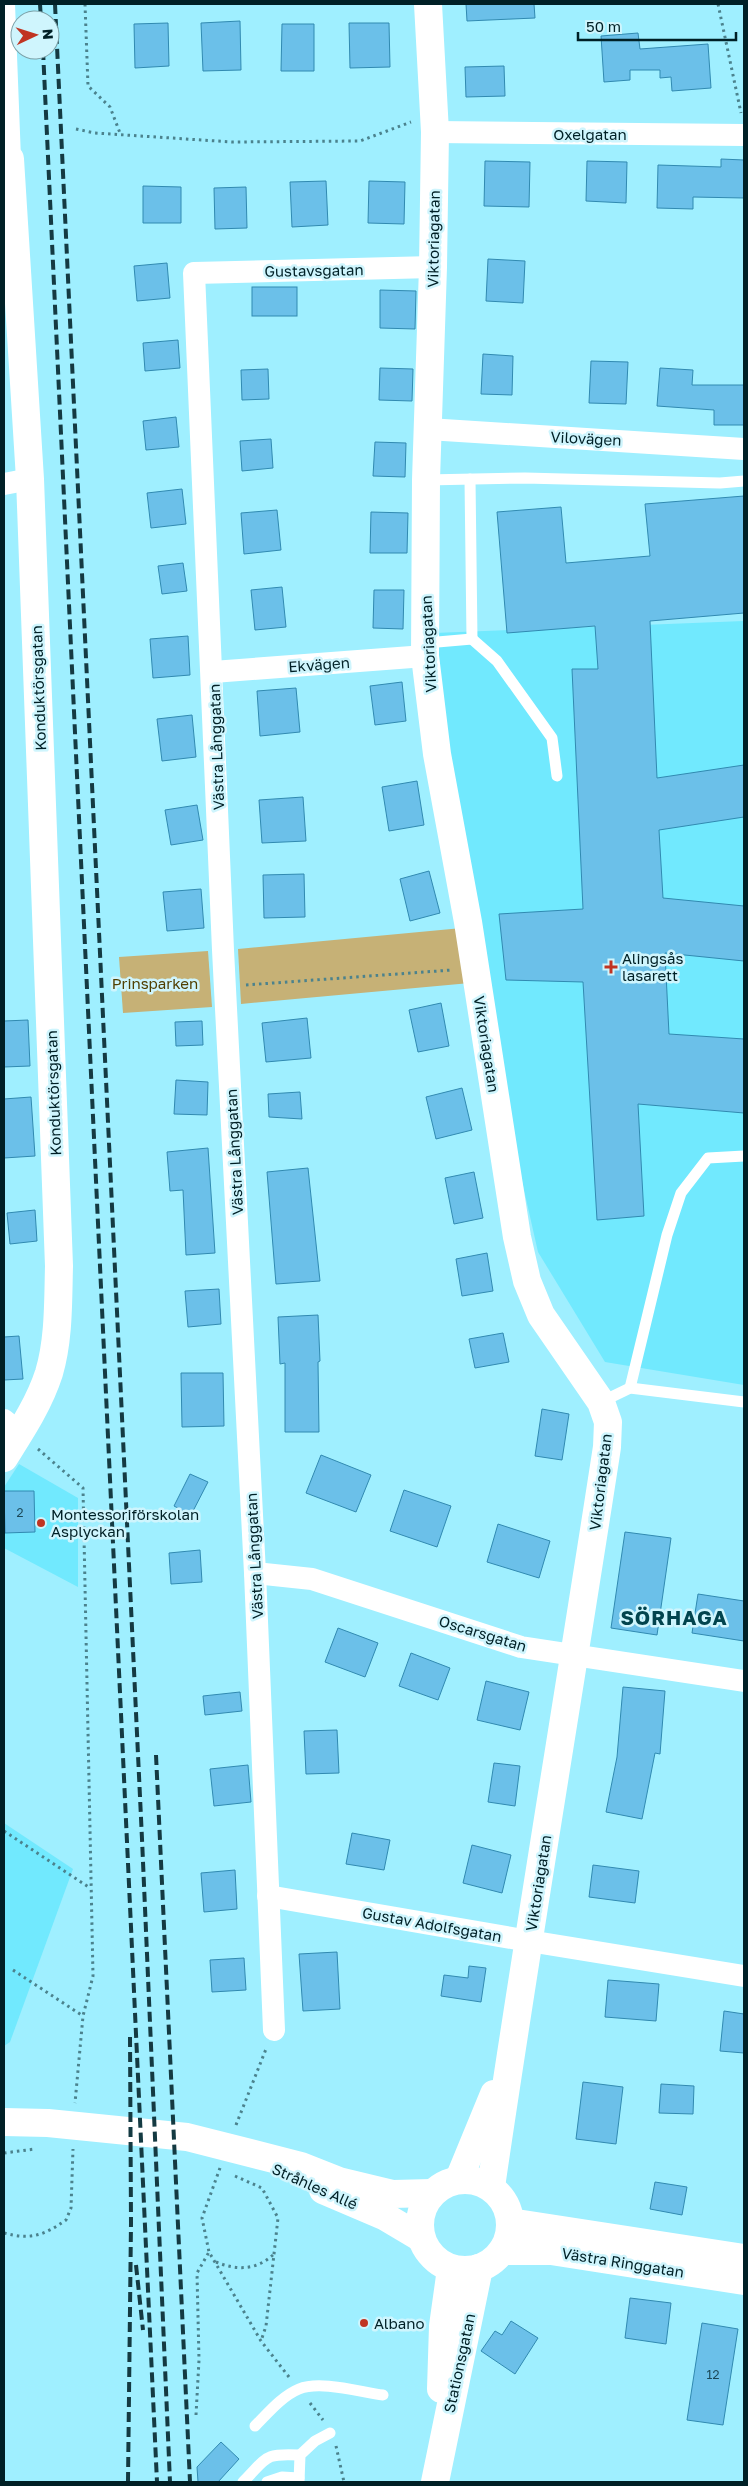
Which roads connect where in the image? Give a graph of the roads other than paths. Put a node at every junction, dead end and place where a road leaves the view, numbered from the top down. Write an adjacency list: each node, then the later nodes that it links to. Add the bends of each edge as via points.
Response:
1 (4, 4): 5 (street, Konduktörsgatan)
2 (428, 4): 4 (street, Viktoriagatan)
3 (744, 129): 4 (street, Oxelgatan)
4 (435, 132): 6 (street, Viktoriagatan)
5 (7, 159): 12 (street, Konduktörsgatan)
6 (433, 267): 7 (street, Gustavsgatan); 8 (street, Viktoriagatan)
7 (194, 273): 16 (street, Västra Långgatan)
8 (428, 429): 9 (street, Vilovägen); 11 (street, Viktoriagatan)
9 (744, 449)
10 (470, 479): 11 (lane); 13 (lane); 14 (lane)
11 (426, 480): 15 (street, Viktoriagatan)
12 (17, 481): 22 (street, Konduktörsgatan, via 59,1266 57,1329 49,1373 34,1410)
13 (744, 481)
14 (472, 639): 15 (lane); 17 (lane, via 498,661 552,738)
15 (426, 649): 16 (street, Ekvägen); 20 (street, Viktoriagatan, via 437,754 527,1281 541,1315)
16 (213, 672): 24 (street, Västra Långgatan)
17 (557, 776)
18 (744, 1156): 19 (lane, via 708,1158 681,1193 667,1235)
19 (630, 1388): 20 (lane); 21 (lane)
20 (601, 1402): 25 (street, Viktoriagatan, via 608,1422 606,1447)
21 (744, 1402)
22 (12, 1427): 23 (street, Konduktörsgatan)
23 (4, 1458)
24 (255, 1573): 25 (street, Oscarsgatan, via 312,1579 521,1647); 27 (street, Västra Långgatan)
25 (575, 1655): 26 (street, Oscarsgatan); 28 (street, Viktoriagatan)
26 (744, 1681)
27 (268, 1896): 28 (street, Gustav Adolfsgatan); 30 (street, Västra Långgatan)
28 (529, 1941): 29 (street, Gustav Adolfsgatan); 31 (street, Viktoriagatan)
29 (744, 1976)
30 (274, 2030)
31 (510, 2056): 34 (street, Viktoriagatan); 35 (street, Viktoriagatan)
32 (4, 2122): 33 (street, Stråhles Allé, via 48,2122)
33 (206, 2140): 36 (street, Stråhles Allé, via 393,2194); 38 (street, Stråhles Allé, via 384,2216)
34 (460, 2179): 35 (street, via 476,2180); 36 (street)
35 (491, 2188): 37 (street, via 508,2209)
36 (431, 2193): 38 (street, via 419,2222)
37 (510, 2222): 39 (street); 40 (street, Västra Ringgatan)
38 (421, 2238): 41 (street, via 427,2251 438,2262)
39 (502, 2251): 42 (street, via 492,2262); 43 (street, Västra Ringgatan, via 551,2251)
40 (744, 2258)
41 (451, 2268): 42 (street, via 465,2271); 48 (street, Stationsgatan, via 443,2326)
42 (479, 2268): 48 (street, Stationsgatan)
43 (744, 2281)
44 (383, 2395): 45 (lane, via 314,2385 284,2398)
45 (255, 2426)
46 (330, 2433): 47 (lane)
47 (300, 2455): 49 (lane); 50 (lane, via 274,2454 267,2457)
48 (437, 2470)
49 (299, 2480): 51 (lane, via 282,2477)
50 (243, 2482)
51 (267, 2482)

